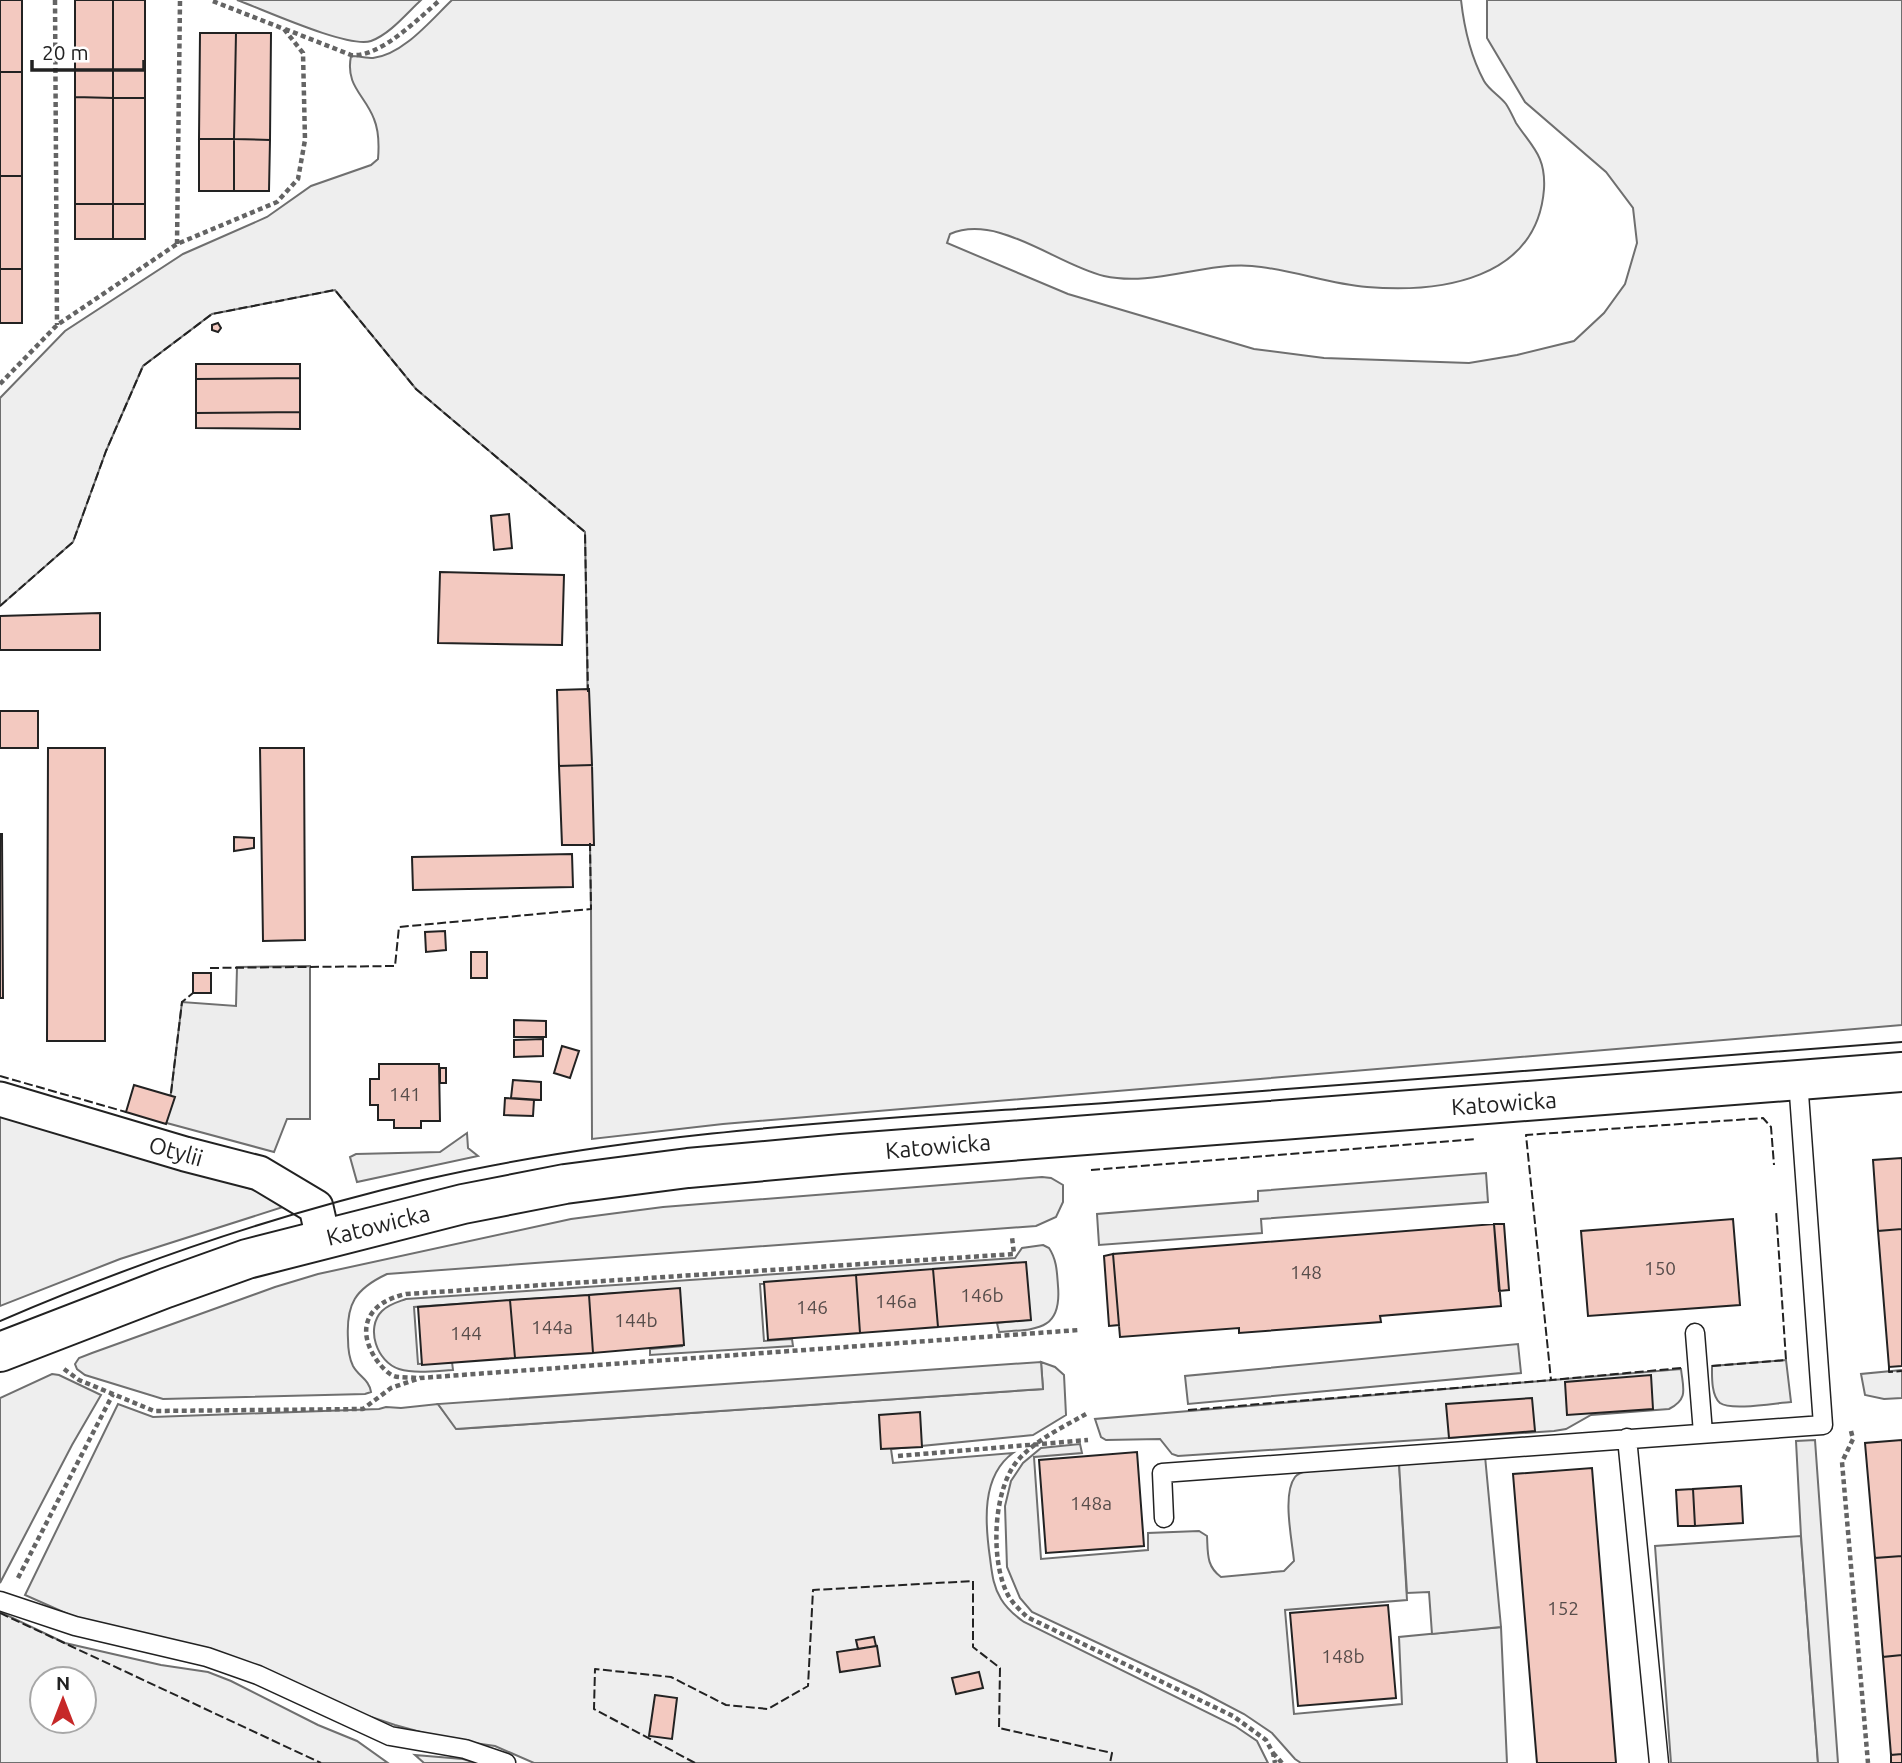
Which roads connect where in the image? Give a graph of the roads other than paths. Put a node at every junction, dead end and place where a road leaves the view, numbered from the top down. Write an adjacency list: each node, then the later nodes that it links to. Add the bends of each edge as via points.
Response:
1 (1902, 1072): 2 (street, Katowicka)
2 (1798, 1080): 4 (street, Katowicka, via 688,1168 540,1189); 7 (lane, via 1823,1425)
3 (0, 1098): 4 (street, Otylii, via 258,1173 316,1208)
4 (323, 1238): 6 (street, Katowicka, via 247,1259)
5 (1695, 1333): 7 (lane)
6 (0, 1352)
7 (1703, 1433): 8 (lane)
8 (1627, 1438): 9 (lane, via 1162,1473); 12 (lane)
9 (1164, 1518)
10 (3, 1602): 11 (lane, via 75,1626 207,1657 258,1675 390,1736 464,1749)
11 (506, 1763)
12 (1659, 1763)

